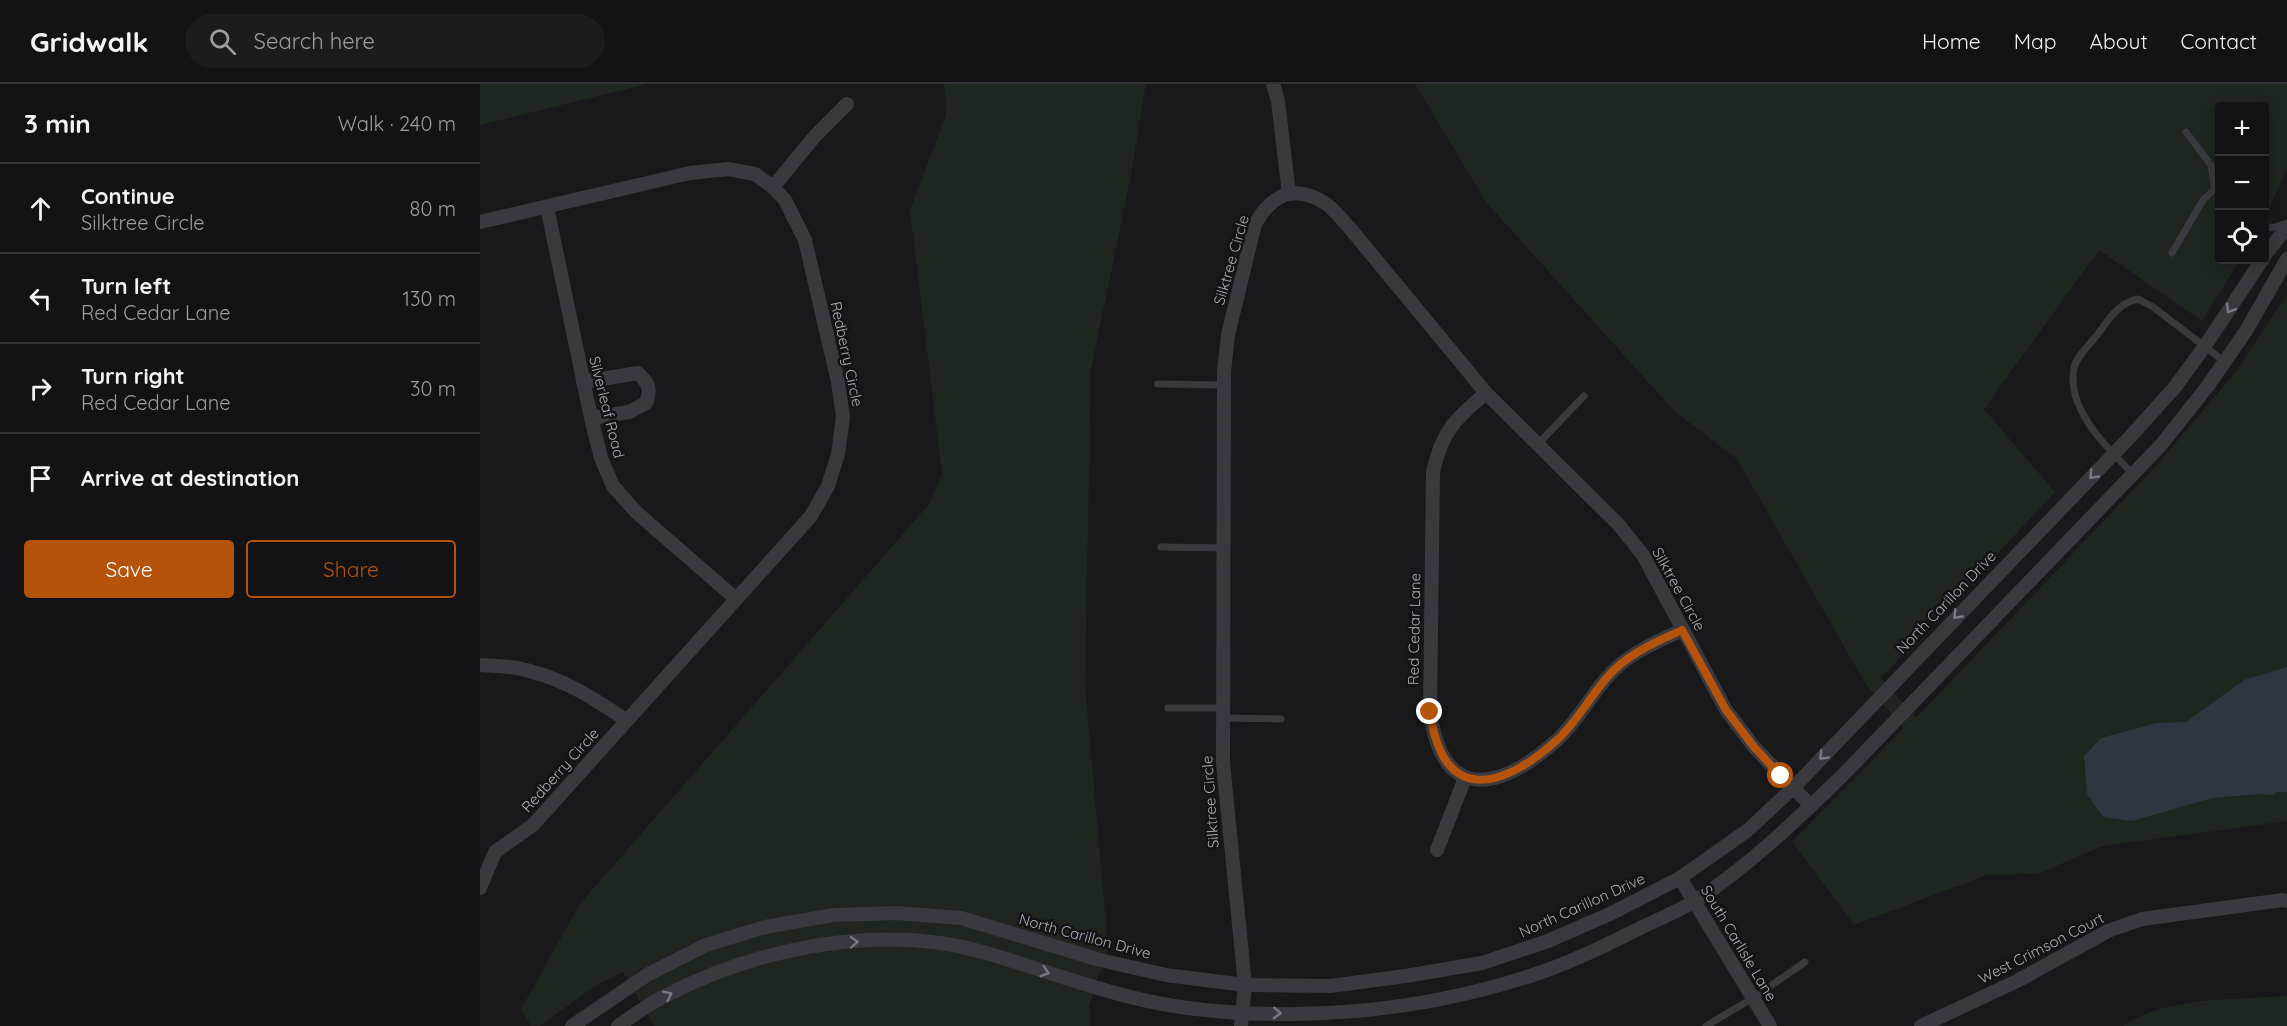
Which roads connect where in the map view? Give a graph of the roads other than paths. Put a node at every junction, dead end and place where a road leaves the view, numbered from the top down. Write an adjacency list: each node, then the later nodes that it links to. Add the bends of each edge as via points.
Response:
1 (1273, 84): 7 (street)
2 (848, 104): 5 (street, via 815,136)
3 (2186, 132): 4 (lane, via 2211,165)
4 (2215, 182)
5 (773, 187): 8 (street, Redberry Circle, via 755,174 728,169 690,173); 29 (street, Redberry Circle, via 785,200 805,240 843,417 838,454 811,516)
6 (2215, 192): 13 (lane, via 2203,200)
7 (1289, 194): 20 (street, Silktree Circle, via 1274,199 1255,224 1228,335); 21 (street, Silktree Circle, via 1313,197 1327,204)
8 (547, 207): 9 (street, Redberry Circle); 18 (street, Silverleaf Road)
9 (480, 222)
10 (2287, 225): 11 (lane); 12 (street, North Carillon Drive)
11 (2269, 227)
12 (2269, 250)
13 (2172, 253)
14 (2287, 260): 17 (street)
15 (2259, 264): 16 (street, North Carillon Drive, one-way to 16)
16 (2205, 346): 17 (lane); 25 (street, North Carillon Drive, via 2175,387); 25 (lane, via 2138,298 2126,301 2114,313 2074,366 2084,417)
17 (2225, 362): 26 (street, via 2161,445)
18 (583, 382): 23 (street, Silverleaf Road); 23 (street, via 638,373 648,383 650,394 646,403 629,412)
19 (1158, 384): 20 (lane)
20 (1224, 385): 28 (street, Silktree Circle)
21 (1486, 393): 24 (street, Silktree Circle); 36 (street, Red Cedar Lane, via 1457,416 1445,434 1433,472 1430,712 1433,736 1444,759)
22 (1584, 396): 24 (lane)
23 (591, 418): 29 (street, Silverleaf Road, via 613,486 636,512)
24 (1538, 444): 30 (street, Silktree Circle, via 1619,525 1643,555)
25 (2113, 454): 26 (lane); 37 (street, North Carillon Drive, one-way to 37)
26 (2133, 474): 38 (street)
27 (1161, 547): 28 (lane)
28 (1223, 548): 33 (street, Silktree Circle)
29 (735, 598): 35 (street, Redberry Circle)
30 (1682, 630): 36 (street, via 1641,649 1616,668 1557,740 1514,771 1482,781); 37 (street, Silktree Circle, via 1726,710)
31 (480, 666): 35 (street, via 517,668 555,678 588,694)
32 (1168, 708): 33 (lane)
33 (1223, 713): 34 (lane); 45 (street, Silktree Circle, via 1223,763)
34 (1281, 719)
35 (626, 720): 41 (street, Redberry Circle, via 533,825 495,852)
36 (1465, 778): 39 (street)
37 (1793, 788): 38 (street, Silktree Circle); 40 (street, North Carillon Drive, via 1748,830)
38 (1810, 806): 42 (street)
39 (1437, 850)
40 (1680, 878): 42 (street, South Carlisle Lane); 45 (street, North Carillon Drive, via 1548,941 1482,963 1330,986)
41 (480, 888)
42 (1694, 901): 46 (street, South Carlisle Lane); 47 (street, one-way to 42, via 1383,1009 1459,996 1535,975)
43 (2287, 901): 52 (street, West Crimson Court, via 2142,919 2108,931 2017,981)
44 (1805, 962): 46 (lane)
45 (1245, 985): 47 (street, Silktree Circle); 48 (street, North Carillon Drive, via 1166,975 1100,960 961,918 897,913 833,915 765,927 706,945 646,975)
46 (1753, 998): 50 (lane); 51 (street, South Carlisle Lane)
47 (1242, 1019): 49 (street, one-way to 47, via 661,998 770,954 837,942 910,940 979,951 1103,990)
48 (572, 1026)
49 (618, 1026)
50 (1706, 1026)
51 (1770, 1026)
52 (1922, 1026)

